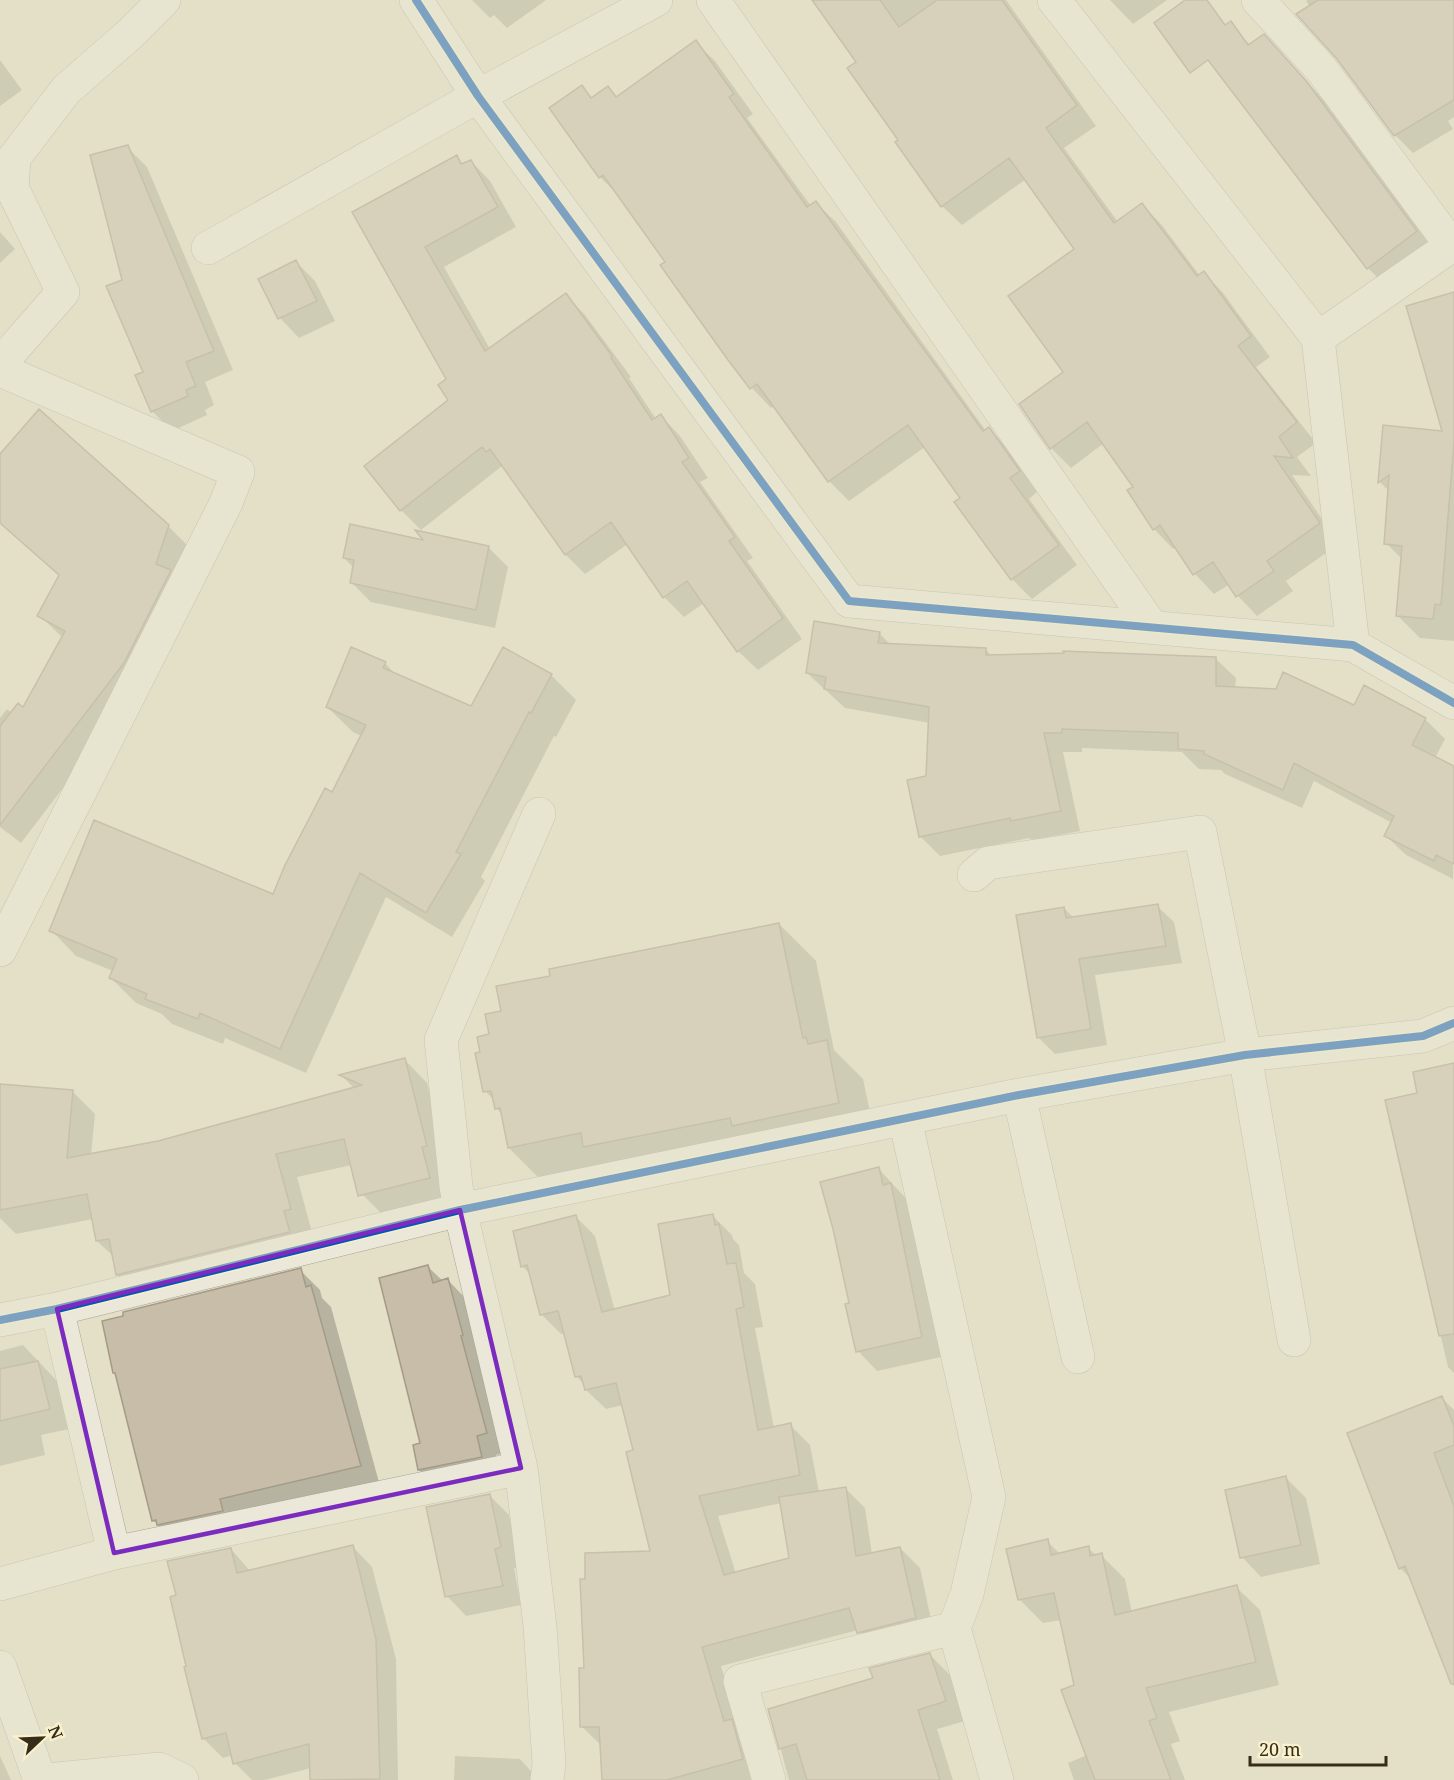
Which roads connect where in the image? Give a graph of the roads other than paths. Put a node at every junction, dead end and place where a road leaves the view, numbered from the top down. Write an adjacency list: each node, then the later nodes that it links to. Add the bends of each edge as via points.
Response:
1 (164, 0): 11 (street, via 66,90 14,158 12,188 63,292)
2 (416, 0): 7 (street)
3 (656, 0): 7 (street)
4 (713, 0): 13 (street)
5 (1054, 0): 10 (street)
6 (1258, 0): 8 (street, via 1322,69)
7 (478, 96): 9 (street); 13 (street, via 849,601)
8 (1453, 245): 10 (street)
9 (208, 248)
10 (1318, 338): 14 (street)
11 (0, 364)
12 (0, 370): 18 (street, via 238,471 226,503)
13 (1152, 627): 14 (street)
14 (1353, 645): 15 (street)
15 (1454, 703)
16 (539, 814): 24 (street, via 441,1040)
17 (974, 875): 21 (street, via 988,863 1200,832)
18 (9, 906): 19 (street)
19 (0, 950)
20 (1454, 1023): 21 (street, via 1423,1036)
21 (1245, 1055): 22 (street); 27 (street)
22 (1019, 1095): 23 (street); 28 (street)
23 (905, 1119): 24 (street); 32 (street, via 989,1497 967,1594)
24 (460, 1210): 25 (street); 29 (street)
25 (57, 1309): 26 (street); 30 (street)
26 (0, 1320)
27 (1294, 1340)
28 (1078, 1357)
29 (521, 1468): 30 (street); 37 (street, via 540,1626)
30 (114, 1553): 31 (street)
31 (0, 1584)
32 (954, 1628): 38 (street, via 740,1681); 39 (street)
33 (0, 1667): 34 (street)
34 (40, 1780)
35 (47, 1780): 36 (street, via 159,1769)
36 (182, 1780)
37 (547, 1780)
38 (769, 1780)
39 (996, 1780)

